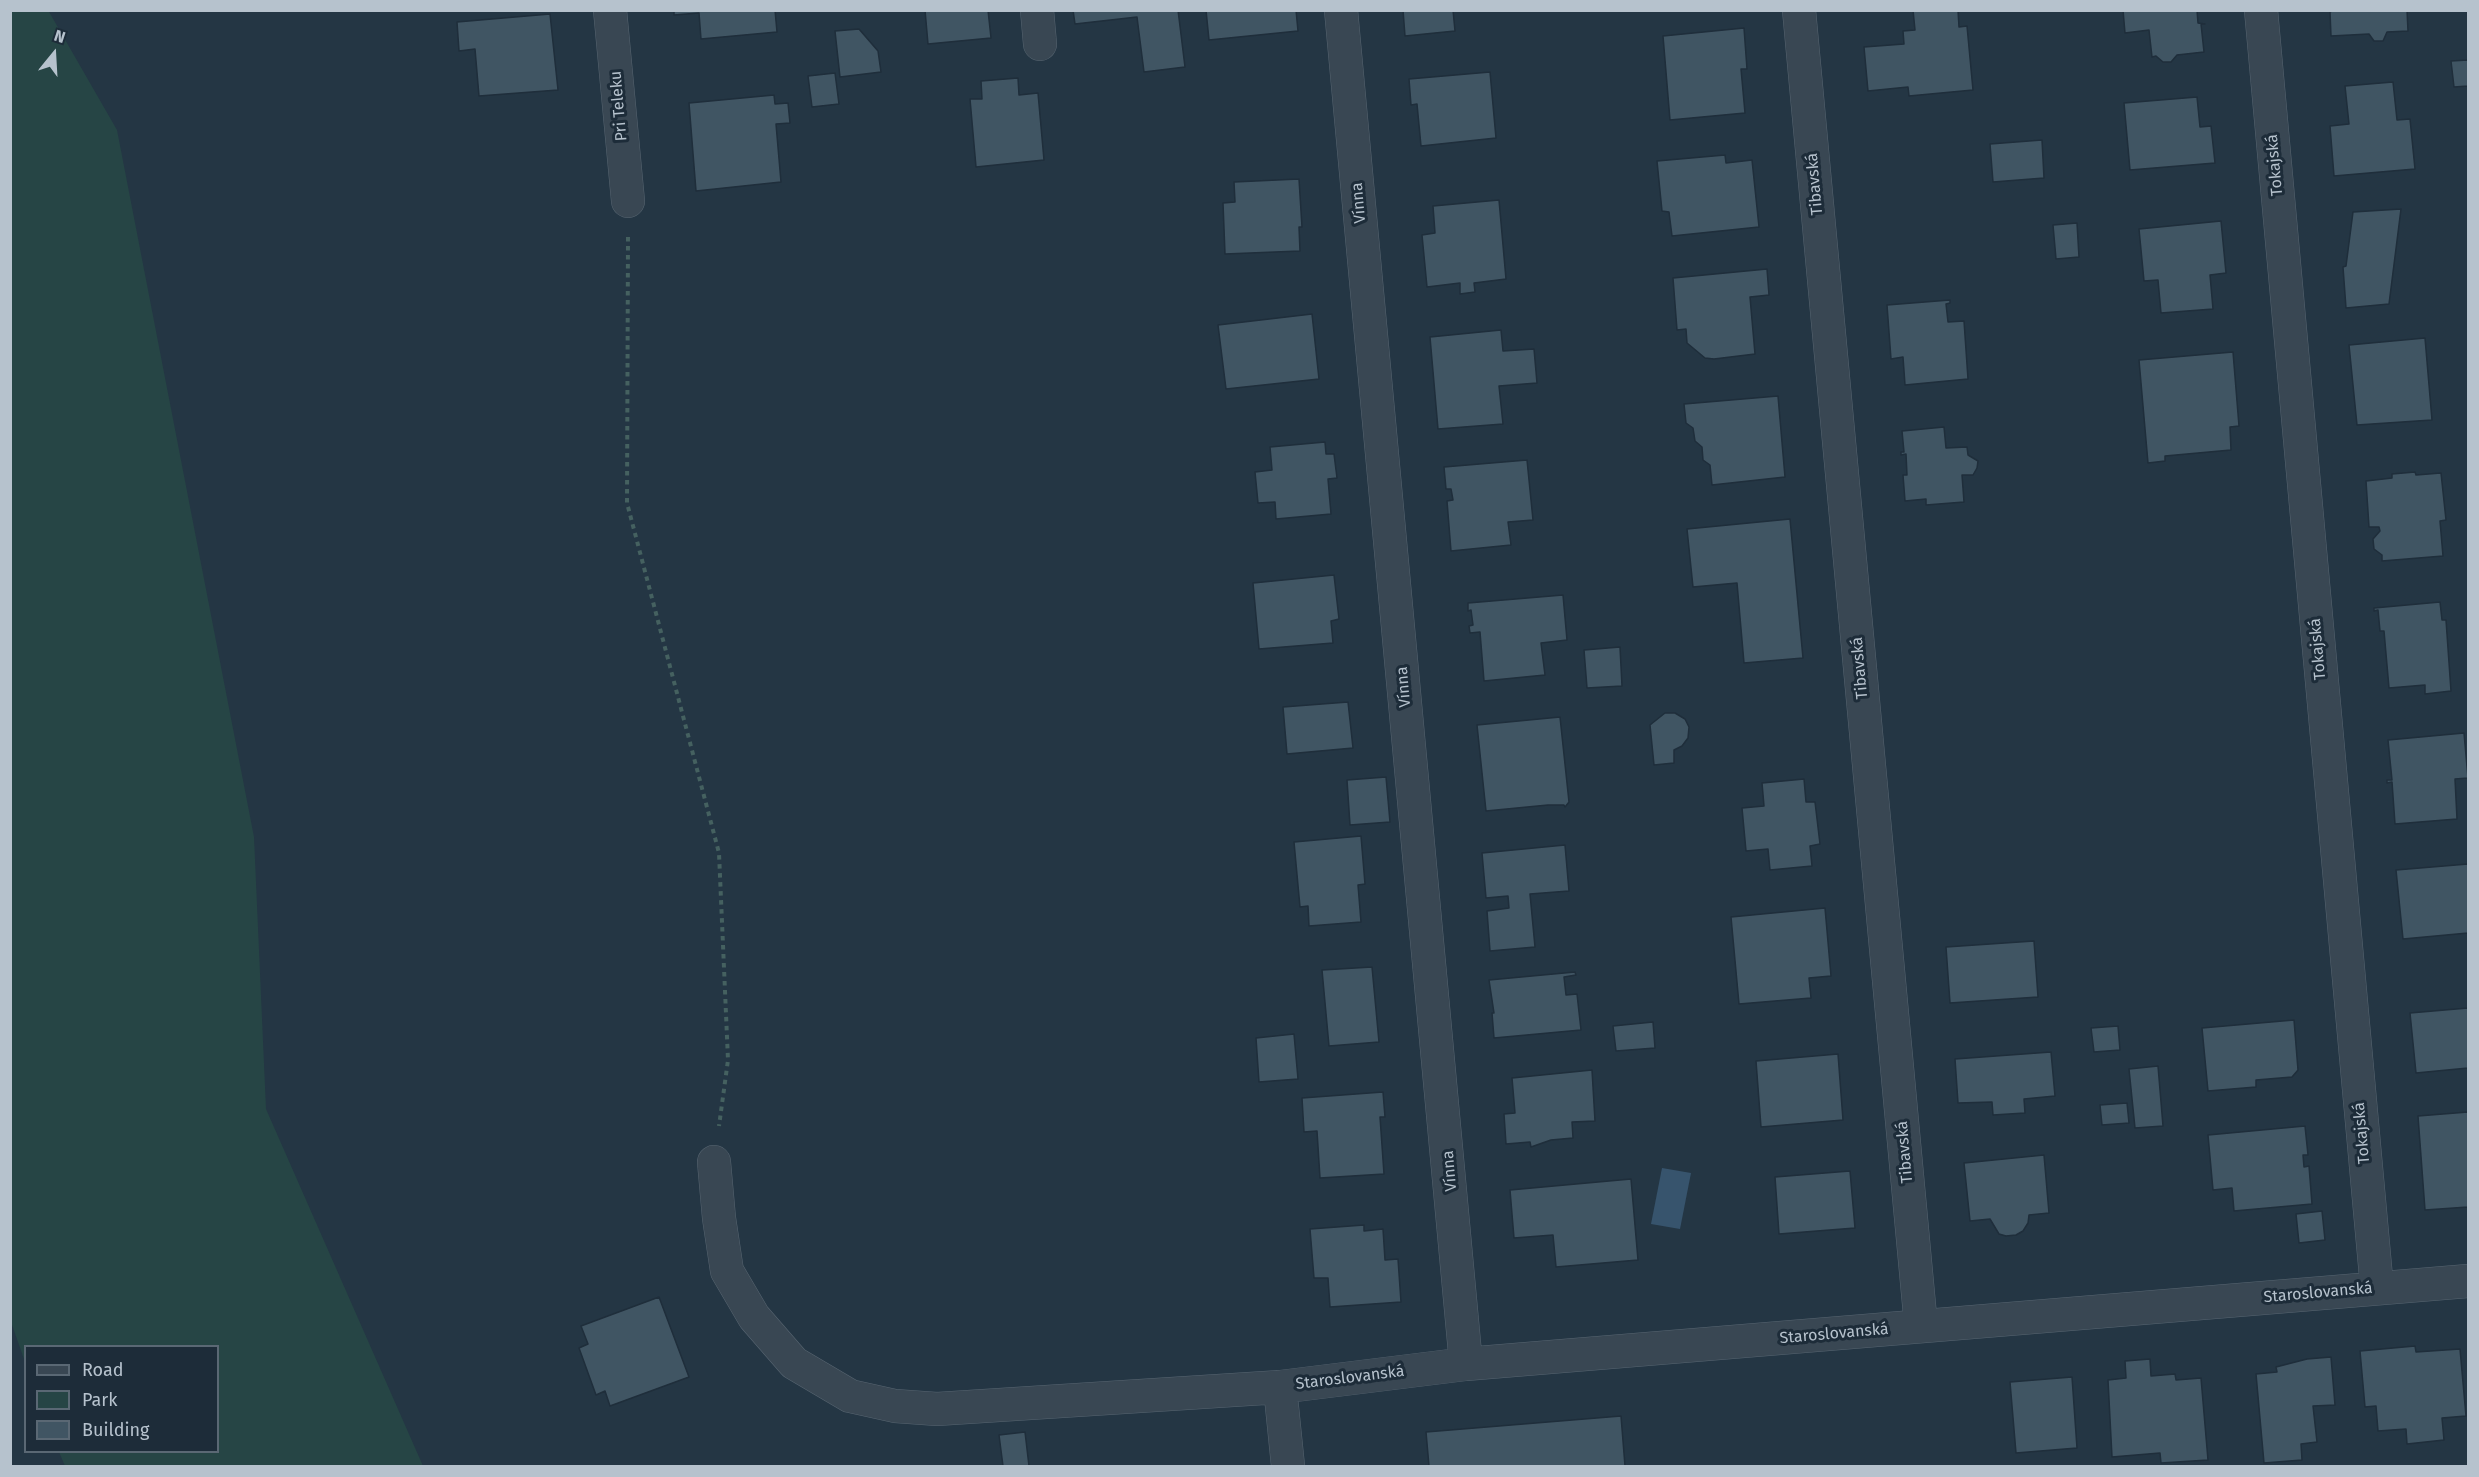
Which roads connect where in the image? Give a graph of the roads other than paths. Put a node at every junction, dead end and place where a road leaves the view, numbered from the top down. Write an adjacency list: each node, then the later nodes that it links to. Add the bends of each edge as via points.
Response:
1 (610, 10): 7 (street, Pri Teleku)
2 (1037, 10): 6 (street)
3 (1341, 10): 12 (street, Vínna)
4 (1799, 10): 11 (street, Tibavská)
5 (2261, 10): 10 (street, Tokajská)
6 (1040, 44)
7 (628, 201)
8 (714, 1162): 13 (street, via 728,1271 749,1308 794,1364 850,1396 895,1406 937,1409)
9 (2469, 1281): 10 (street, Staroslovanská)
10 (2377, 1288): 11 (street, Staroslovanská)
11 (1921, 1326): 12 (street, Staroslovanská)
12 (1466, 1364): 13 (street, Staroslovanská)
13 (1280, 1387): 14 (street, Staroslovanská)
14 (1288, 1467)

